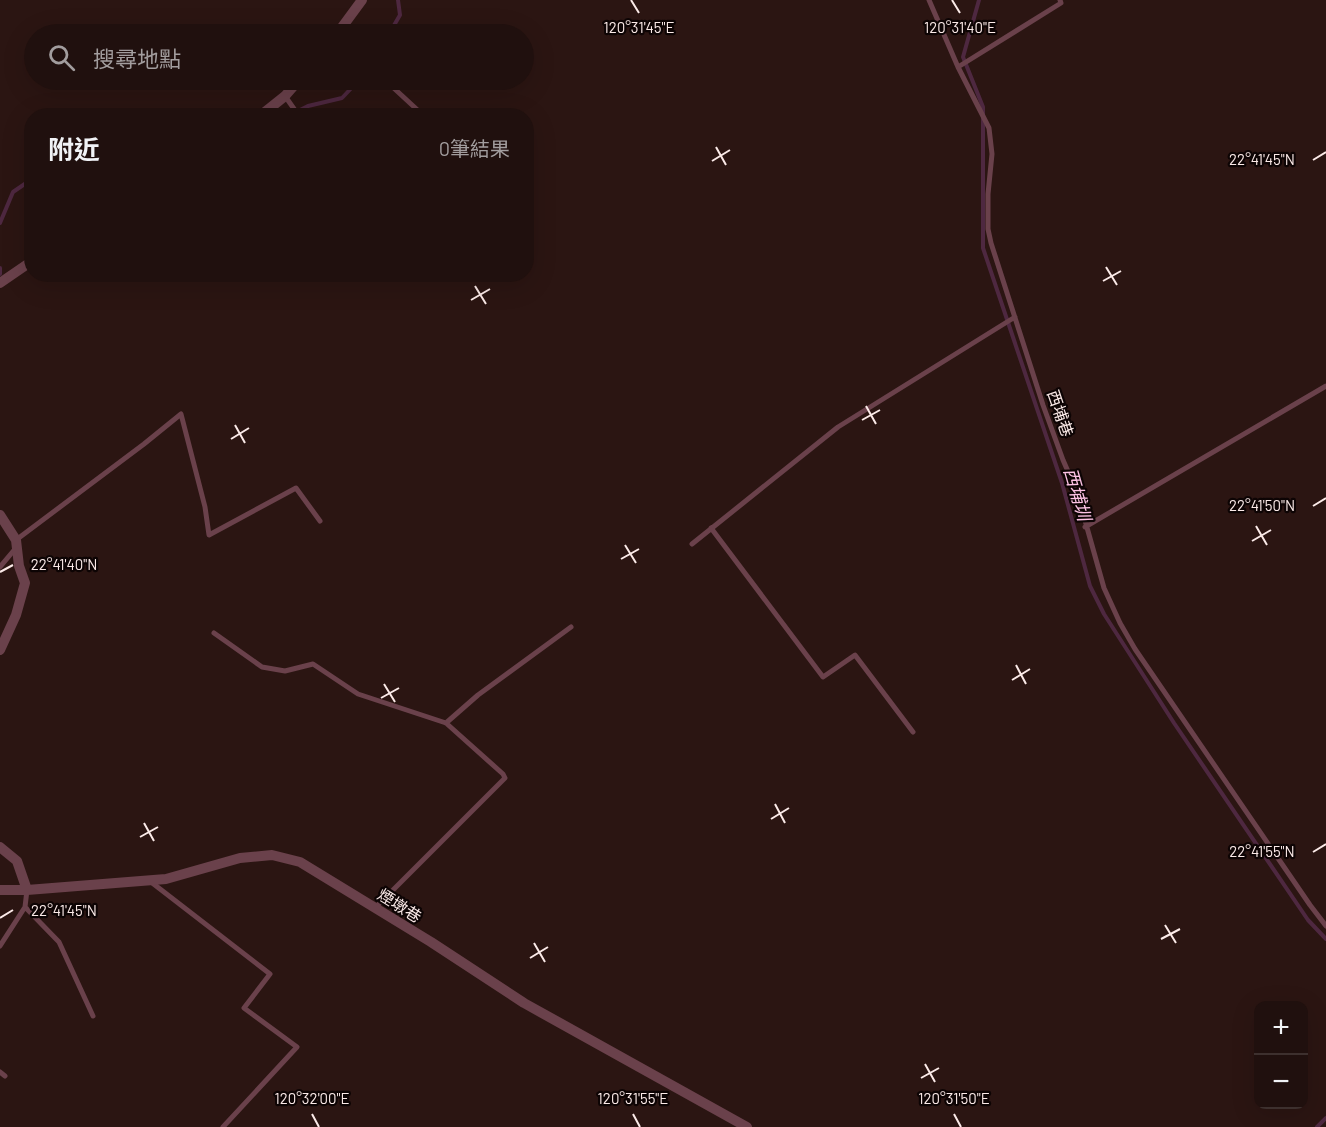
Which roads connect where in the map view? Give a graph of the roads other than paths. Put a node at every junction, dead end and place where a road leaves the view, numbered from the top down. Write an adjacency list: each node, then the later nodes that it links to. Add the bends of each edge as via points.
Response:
1 (362, 0): 4 (street)
2 (929, 0): 5 (lane, 西埔巷)
3 (1060, 0): 5 (lane, via 1061,3)
4 (344, 24)
5 (958, 67): 14 (lane, 西埔巷, via 989,128 992,154 988,229)
6 (290, 90): 8 (street)
7 (396, 90): 11 (lane)
8 (285, 96): 9 (street); 10 (lane)
9 (270, 108)
10 (293, 108)
11 (415, 108)
12 (24, 266): 13 (street)
13 (0, 283)
14 (1015, 317): 18 (lane, 西埔巷, via 1077,492); 19 (lane, via 838,427)
15 (1326, 386): 18 (lane)
16 (0, 514): 20 (street)
17 (320, 521): 20 (lane, via 296,488 209,535 181,414)
18 (1085, 527): 34 (lane, 西埔巷, via 1104,588 1135,650)
19 (711, 528): 21 (lane); 27 (lane, via 822,677 855,655)
20 (16, 544): 22 (lane); 25 (street, via 25,583)
21 (692, 544)
22 (0, 567)
23 (571, 627): 26 (lane)
24 (214, 633): 26 (lane, via 262,667 285,671 314,664 358,694)
25 (0, 650)
26 (446, 723): 33 (lane, via 505,778)
27 (913, 732)
28 (0, 847): 31 (street, via 17,861)
29 (149, 881): 31 (street, 煙墩巷); 33 (street, 煙墩巷, via 240,858 272,855 300,862); 37 (lane, via 270,974 244,1008 297,1047)
30 (0, 890): 31 (street, 煙墩巷)
31 (27, 890): 32 (lane)
32 (25, 907): 35 (lane); 36 (lane, via 59,942)
33 (375, 908): 38 (street, 煙墩巷, via 524,1003)
34 (1326, 926)
35 (0, 946)
36 (93, 1016)
37 (223, 1127)
38 (747, 1127)

